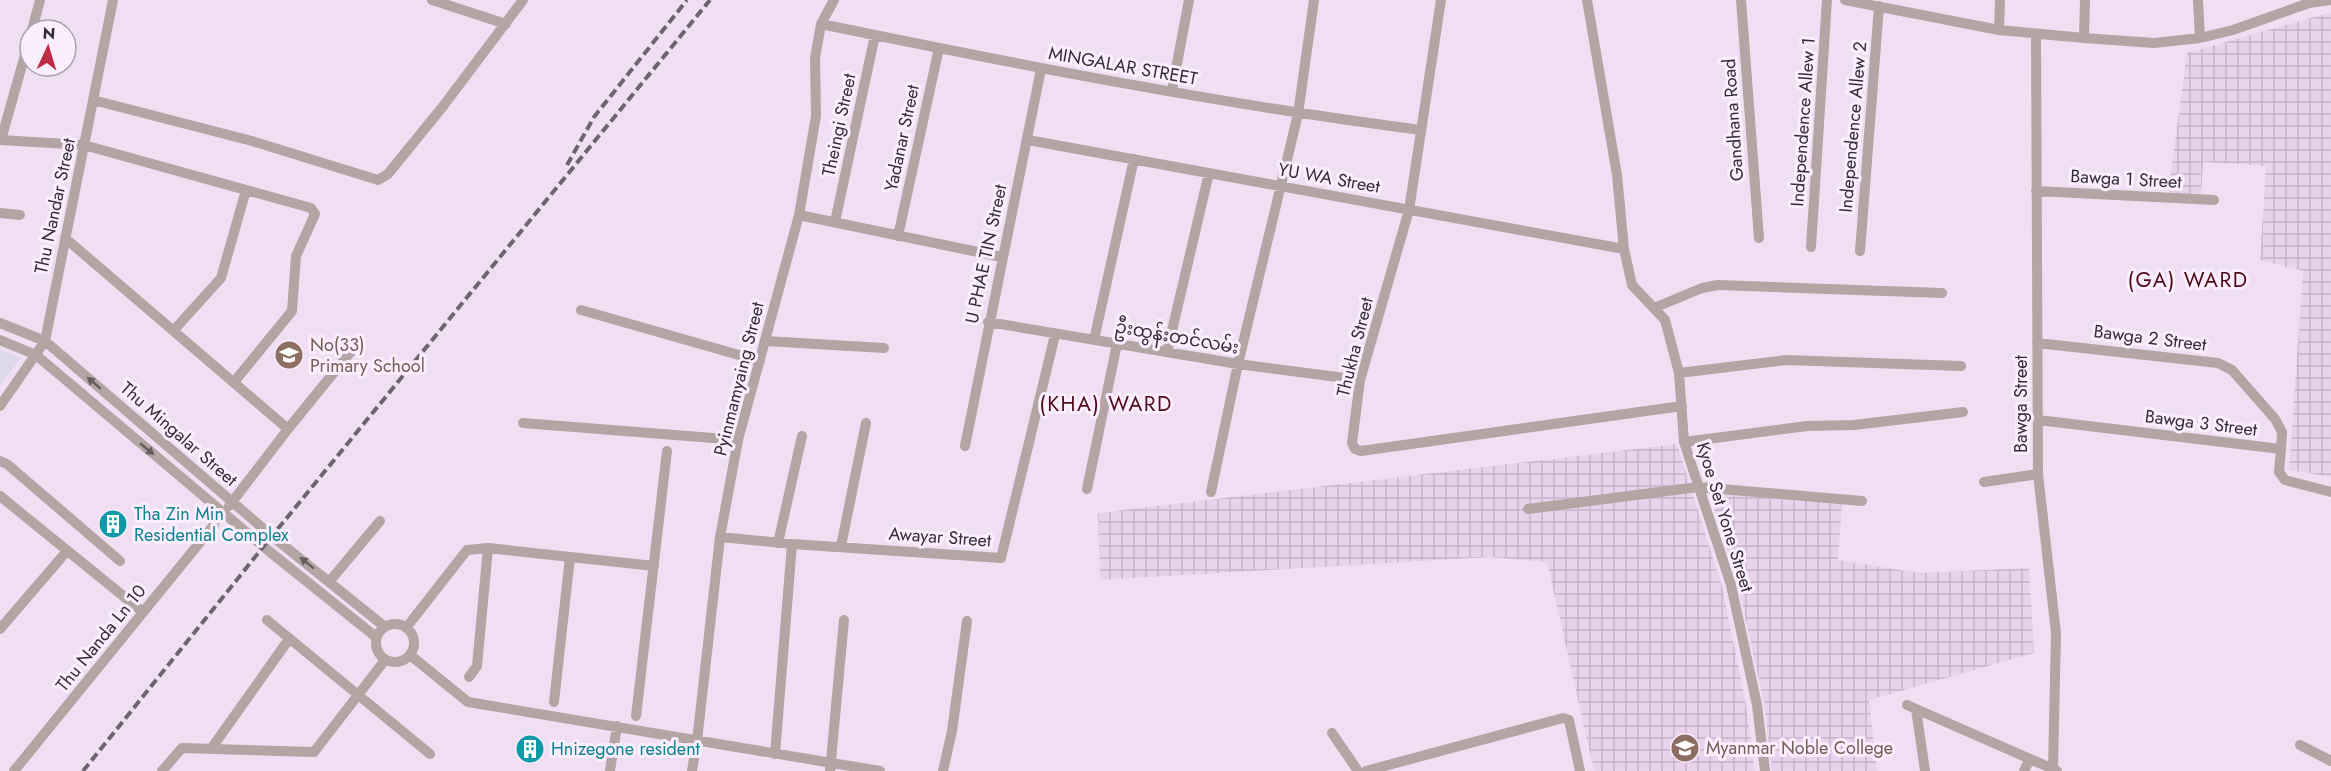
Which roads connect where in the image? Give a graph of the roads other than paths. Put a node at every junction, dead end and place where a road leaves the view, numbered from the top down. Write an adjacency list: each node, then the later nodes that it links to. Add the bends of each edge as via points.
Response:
1 (40, 0): 20 (street)
2 (113, 0): 32 (street, Thu Nandar Street)
3 (432, 0): 21 (street)
4 (523, 0): 21 (street)
5 (834, 0): 22 (street, Pyinmamyaing Street)
6 (1189, 0): 31 (street)
7 (1314, 0): 33 (street)
8 (1441, 0): 34 (street, Thukha Street)
9 (1587, 0): 53 (street, Kyoe Set Yone Street, via 1617,175)
10 (1741, 0): 51 (street, Gandhana Road)
11 (1827, 0): 52 (street, Independence Allew 1)
12 (1845, 0): 18 (street)
13 (2000, 0): 23 (street)
14 (2085, 0): 26 (street)
15 (2198, 0): 27 (street)
16 (2331, 0): 17 (street)
17 (2309, 1): 27 (street, via 2233,30)
18 (1865, 2): 19 (street)
19 (1879, 6): 23 (street); 54 (street, Independence Allew 2)
20 (35, 18)
21 (506, 24): 32 (street, via 388,174 378,180 252,141)
22 (821, 24): 25 (street, MINGALAR STREET); 47 (street, Pyinmamyaing Street, via 814,58 816,116)
23 (1999, 30): 24 (street)
24 (2036, 34): 26 (street); 42 (street, Bawga Street)
25 (875, 35): 28 (street, MINGALAR STREET); 48 (street, Theingi Street)
26 (2084, 38): 27 (street, via 2154,43)
27 (2200, 38)
28 (939, 48): 29 (street, MINGALAR STREET); 49 (street, Yadanar Street)
29 (1041, 69): 31 (street, MINGALAR STREET); 36 (street, U PHAE TIN Street)
30 (18, 78): 35 (street)
31 (1172, 90): 33 (street, MINGALAR STREET)
32 (93, 100): 37 (street, Thu Nandar Street)
33 (1298, 114): 34 (street, MINGALAR STREET); 40 (street)
34 (1421, 130): 44 (street, Thukha Street)
35 (1, 140): 37 (street)
36 (1028, 140): 38 (street, YU WA Street); 55 (street, U PHAE TIN Street)
37 (84, 145): 41 (street); 50 (street, Thu Nandar Street)
38 (1134, 159): 39 (street, YU WA Street); 64 (street)
39 (1209, 173): 40 (street, YU WA Street); 71 (street)
40 (1280, 186): 44 (street, YU WA Street); 74 (street)
41 (246, 190): 61 (street, via 221,278); 78 (street, via 311,208 315,214 296,255 292,311)
42 (2036, 191): 43 (street, Bawga 1 Street); 67 (street, Bawga Street)
43 (2214, 200)
44 (1408, 210): 53 (street, YU WA Street); 77 (street, Thukha Street)
45 (0, 213): 46 (street)
46 (20, 215)
47 (799, 215): 48 (street); 66 (street, Pyinmamyaing Street)
48 (835, 222): 49 (street)
49 (898, 236): 55 (street)
50 (65, 238): 61 (street); 65 (street, Thu Nandar Street)
51 (1759, 238)
52 (1811, 247)
53 (1624, 249): 57 (street, Kyoe Set Yone Street, via 1632,285)
54 (1860, 251)
55 (1002, 257): 59 (street, U PHAE TIN Street)
56 (1942, 293): 57 (street, via 1718,285)
57 (1654, 308): 76 (street, Kyoe Set Yone Street, via 1665,320)
58 (581, 310): 73 (street)
59 (988, 322): 62 (street, ဦးထွန်းတင်လမ်း); 89 (street, U PHAE TIN Street)
60 (0, 323): 65 (street, Thu Mingalar Street)
61 (174, 330): 78 (street)
62 (1055, 335): 64 (street, ဦးထွန်းတင်လမ်း); 109 (street, Awayar Street, via 1001,558)
63 (0, 340): 72 (street, Thu Mingalar Street)
64 (1094, 340): 69 (street, ဦးထွန်းတင်လမ်း)
65 (45, 341): 72 (street, Thu Nandar Street); 101 (street, Thu Mingalar Street, one-way to 65)
66 (765, 341): 70 (street); 73 (street, Pyinmamyaing Street)
67 (2037, 343): 82 (street, Bawga Street); 90 (street, Bawga 2 Street, via 2218,363 2232,370 2275,419 2282,432)
68 (357, 344): 85 (street)
69 (1117, 344): 71 (street, ဦးထွန်းတင်လမ်း); 96 (street)
70 (884, 348)
71 (1167, 352): 74 (street, ဦးထွန်းတင်လမ်း)
72 (36, 355): 79 (street, Thu Nandar Street); 103 (street, Thu Mingalar Street, one-way to 103)
73 (760, 361): 87 (street, Pyinmamyaing Street)
74 (1238, 364): 77 (street, ဦးထွန်းတင်လမ်း); 97 (street)
75 (1961, 366): 76 (street, via 1786,360)
76 (1679, 373): 80 (street, Kyoe Set Yone Street)
77 (1360, 380): 80 (street, Thukha Street, via 1352,443 1360,451)
78 (234, 382): 85 (street)
79 (0, 405)
80 (1682, 406): 88 (street, Kyoe Set Yone Street)
81 (1963, 412): 88 (street)
82 (2038, 420): 90 (street, Bawga 3 Street); 93 (street, Bawga Street)
83 (523, 423): 87 (street)
84 (866, 423): 109 (street)
85 (288, 429): 101 (street)
86 (802, 436): 107 (street)
87 (738, 440): 106 (street, Pyinmamyaing Street)
88 (1684, 442): 95 (street, Kyoe Set Yone Street)
89 (964, 446)
90 (2281, 449): 98 (street, Bawga 3 Street, via 2279,472 2285,480)
91 (667, 451): 114 (street)
92 (0, 461): 113 (street)
93 (2038, 474): 94 (street); 141 (street, Bawga Street, via 2056,633)
94 (1984, 482)
95 (1698, 487): 100 (street); 102 (street); 151 (street, Kyoe Set Yone Street, via 1731,585 1757,705)
96 (1087, 489)
97 (1210, 492)
98 (2331, 492)
99 (0, 496): 111 (street)
100 (1862, 501)
101 (233, 502): 103 (street); 115 (street, Thu Mingalar Street, one-way to 101)
102 (1528, 508)
103 (223, 513): 123 (street, Thu Mingalar Street)
104 (380, 521): 115 (street)
105 (214, 525): 116 (street, Thu Nanda Ln 10)
106 (720, 537): 107 (street, Awayar Street); 133 (street, Pyinmamyaing Street)
107 (778, 543): 108 (street, Awayar Street)
108 (792, 544): 109 (street, Awayar Street); 137 (street)
109 (841, 546)
110 (488, 548): 112 (street); 121 (street, via 467,550); 127 (street, via 477,666)
111 (67, 551): 116 (street); 122 (street)
112 (570, 557): 114 (street); 129 (street)
113 (120, 561)
114 (654, 566): 130 (street)
115 (329, 582): 120 (street, Thu Mingalar Street)
116 (143, 612): 142 (street, Thu Nanda Ln 10)
117 (267, 620): 124 (street)
118 (844, 620): 140 (street)
119 (967, 621): 147 (street)
120 (385, 627): 121 (street, via 395,624); 123 (street)
121 (406, 628): 125 (street, via 414,644)
122 (0, 629)
123 (376, 637): 126 (street, via 376,650)
124 (289, 639): 128 (street); 135 (street)
125 (410, 655): 126 (street, via 401,661); 131 (street, via 468,702)
126 (385, 660): 128 (street)
127 (469, 677)
128 (357, 695): 135 (street, via 314,752); 136 (street)
129 (554, 702)
130 (636, 716)
131 (617, 726): 133 (street); 144 (street)
132 (1332, 733): 148 (street)
133 (698, 741): 137 (street); 145 (street, Pyinmamyaing Street)
134 (2300, 746): 139 (street)
135 (211, 749): 143 (street, via 182,748)
136 (430, 754)
137 (776, 754): 140 (street)
138 (2030, 759): 141 (street); 152 (street, via 1911,707); 153 (street)
139 (2331, 760)
140 (830, 767): 146 (street)
141 (2055, 770)
142 (14, 771)
143 (162, 771)
144 (610, 771)
145 (692, 771)
146 (880, 771)
147 (943, 771)
148 (1358, 771)
149 (1366, 771): 150 (street, via 1563,718 1569,720)
150 (1580, 771)
151 (1765, 771)
152 (1925, 771)
153 (2024, 771)

